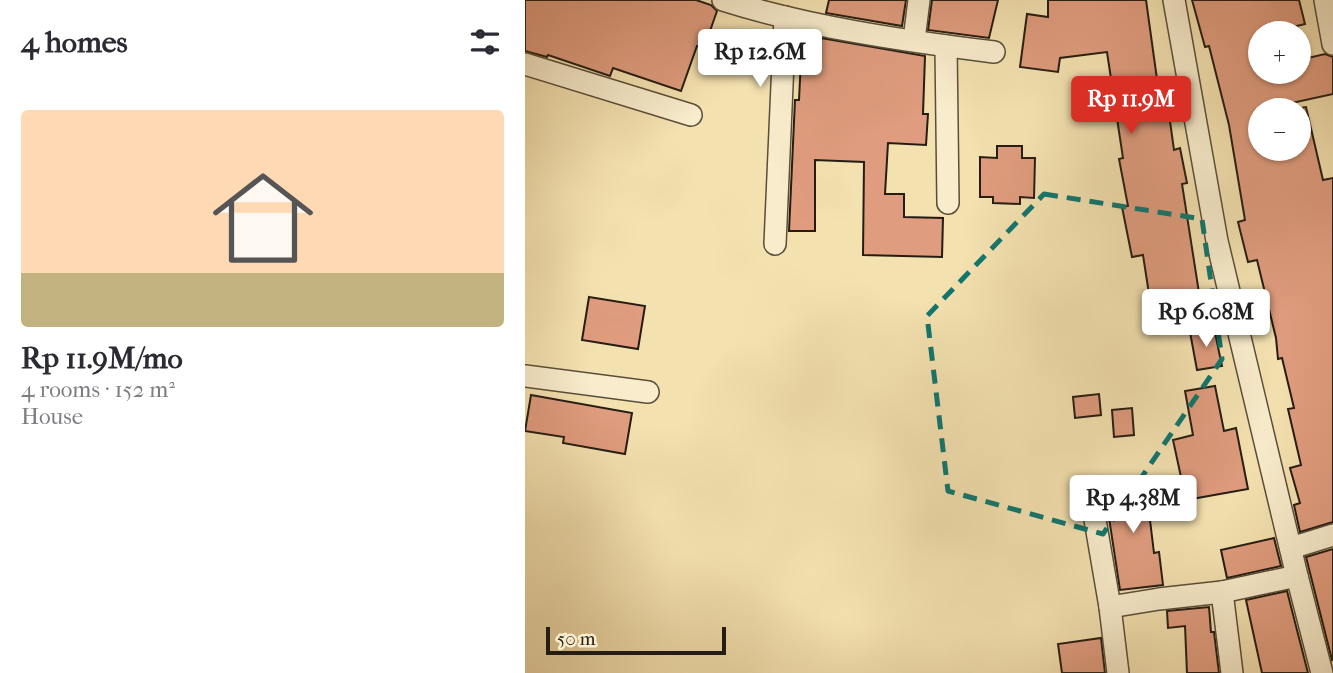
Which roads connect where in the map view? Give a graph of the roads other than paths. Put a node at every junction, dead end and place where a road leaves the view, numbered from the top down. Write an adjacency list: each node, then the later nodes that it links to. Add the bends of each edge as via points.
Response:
1 (723, 0): 6 (street)
2 (812, 0): 7 (street)
3 (919, 0): 8 (street)
4 (1174, 0): 20 (street, via 1217,241)
5 (1325, 0): 9 (street)
6 (785, 17): 7 (street); 15 (street)
7 (807, 21): 8 (street)
8 (914, 40): 10 (street)
9 (1333, 44)
10 (946, 46): 11 (street); 14 (street)
11 (994, 52)
12 (525, 64): 13 (street)
13 (691, 115)
14 (948, 203)
15 (775, 244)
16 (525, 376): 17 (street)
17 (648, 392)
18 (1094, 514): 23 (street)
19 (1333, 535): 20 (street)
20 (1291, 548): 21 (street)
21 (1297, 576): 22 (street); 26 (street)
22 (1222, 592): 23 (street); 25 (street)
23 (1110, 607): 24 (street)
24 (1118, 673)
25 (1232, 673)
26 (1322, 673)

